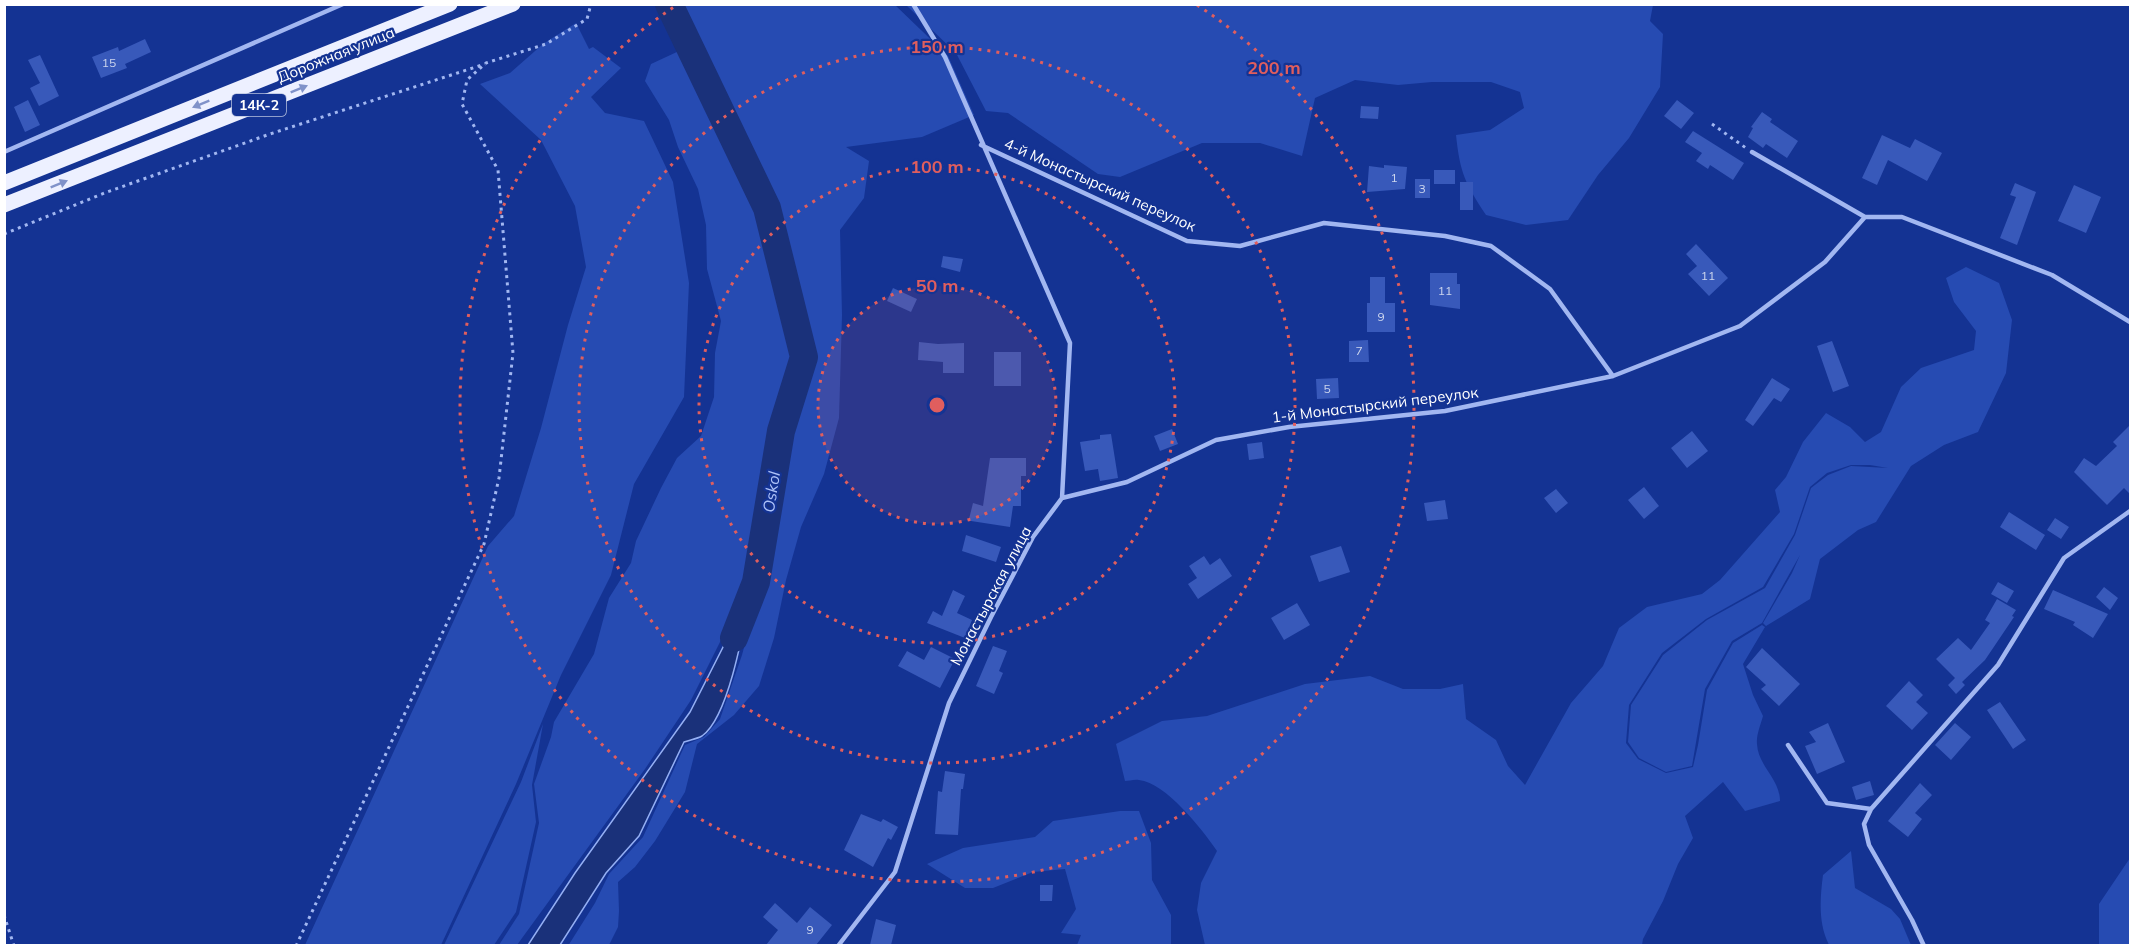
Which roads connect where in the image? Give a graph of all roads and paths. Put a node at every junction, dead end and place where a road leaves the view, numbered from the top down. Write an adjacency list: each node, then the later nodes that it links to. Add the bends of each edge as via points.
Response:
1 (343, 4): 9 (lane)
2 (450, 4): 11 (main road, Дорожная улица / 14К-2, one-way to 11)
3 (513, 4): 12 (main road, Дорожная улица / 14К-2, one-way to 3)
4 (591, 4): 6 (path, via 587,19 546,44)
5 (913, 4): 8 (lane, via 945,57)
6 (486, 63): 14 (path, via 270,134 107,192); 23 (path, via 467,80 462,104 498,170 513,353 500,478 484,544)
7 (1712, 124): 10 (path)
8 (981, 145): 16 (lane, 4-й Монастырский переулок, via 1187,241 1240,246 1324,222 1445,236 1491,246 1550,289); 17 (lane, via 1070,343)
9 (4, 152)
10 (1752, 152): 13 (lane)
11 (4, 183)
12 (4, 205)
13 (1864, 217): 15 (lane, via 1902,217 2052,275); 16 (lane, 1-й Монастырский переулок, via 1825,262 1740,326)
14 (4, 234)
15 (2130, 322)
16 (1613, 376): 17 (lane, 1-й Монастырский переулок, via 1445,411 1289,426 1216,440 1127,483)
17 (1062, 498): 24 (lane, Монастырская улица, via 1033,537 949,703 895,872)
18 (2130, 511): 20 (lane, via 2064,558 1998,665)
19 (1788, 745): 20 (lane, via 1827,803)
20 (1871, 808): 25 (lane, via 1864,824 1869,845)
21 (4, 915): 22 (path)
22 (14, 945)
23 (296, 945)
24 (838, 945)
25 (1924, 945)

